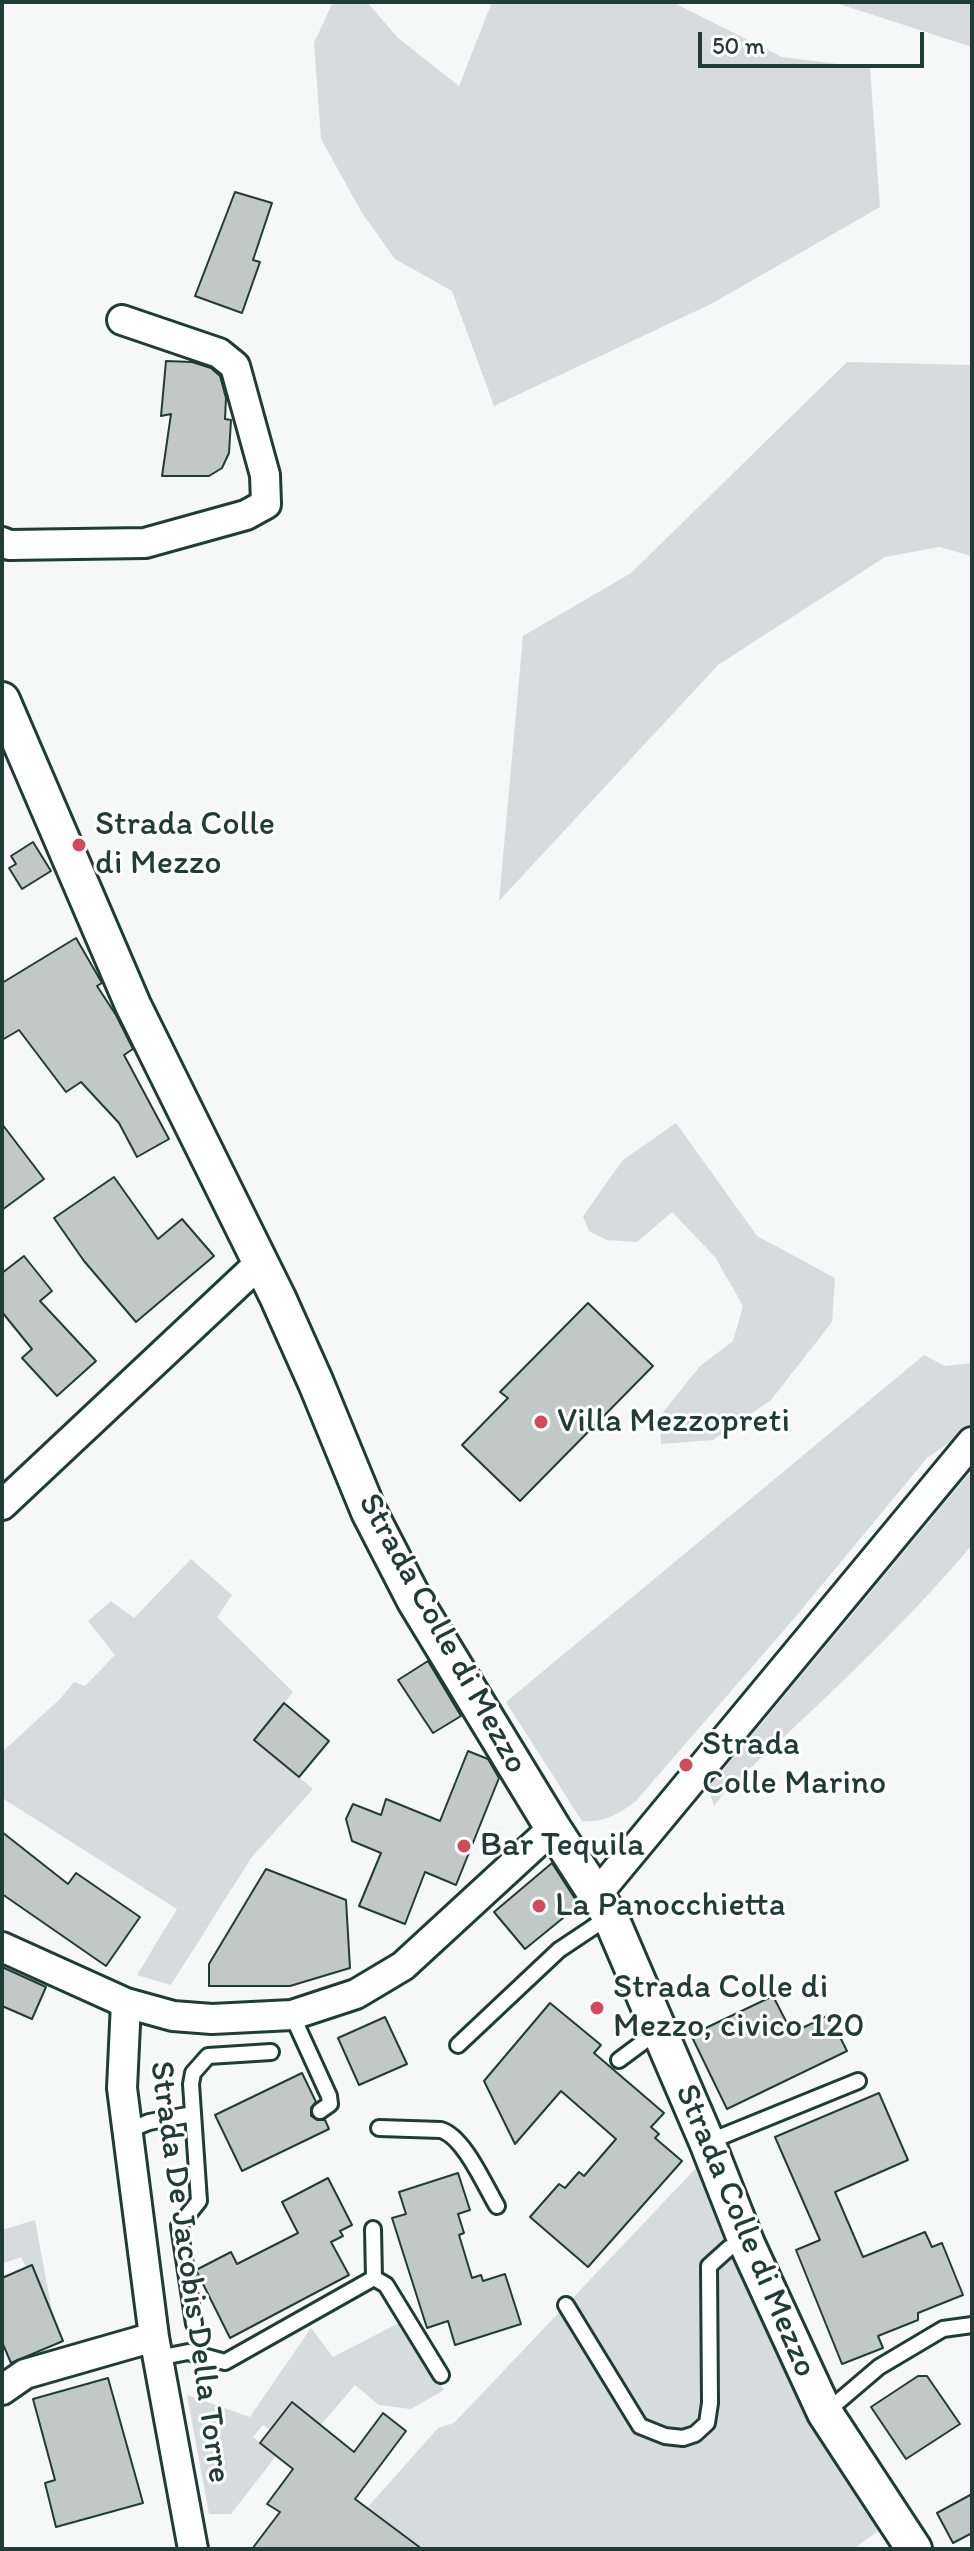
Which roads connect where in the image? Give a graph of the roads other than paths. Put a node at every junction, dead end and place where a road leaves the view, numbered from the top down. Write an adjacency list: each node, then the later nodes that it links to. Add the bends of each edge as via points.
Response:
1 (122, 320): 2 (street, via 219,353 235,366 265,475 266,504 246,515 145,543)
2 (2, 542)
3 (2, 700): 4 (street, Strada Colle di Mezzo, via 133,1005)
4 (261, 1262): 6 (street); 7 (street, Strada Colle di Mezzo, via 369,1512 415,1601)
5 (972, 1442): 8 (street)
6 (2, 1505)
7 (553, 1828): 8 (street, Strada Colle di Mezzo); 11 (street, via 403,1966 356,1994)
8 (604, 1904): 12 (street, Strada Colle di Mezzo); 13 (lane)
9 (2, 1947): 10 (street)
10 (126, 2003): 11 (street, via 173,2016 212,2019); 20 (street, Strada De Jacobis Della Torre, via 122,2088)
11 (292, 2015): 17 (lane, via 329,2096 330,2104)
12 (658, 2031): 15 (lane); 21 (street, Strada Colle di Mezzo)
13 (458, 2045)
14 (271, 2052): 18 (lane, via 208,2056 193,2073)
15 (619, 2060)
16 (858, 2081): 21 (lane)
17 (320, 2111)
18 (193, 2114): 20 (lane); 27 (lane, via 199,2201 179,2226)
19 (379, 2128): 22 (lane, via 449,2132)
20 (127, 2131): 29 (street, Strada De Jacobis Della Torre)
21 (707, 2142): 24 (street, Strada Colle di Mezzo)
22 (497, 2206)
23 (373, 2229): 25 (lane)
24 (747, 2244): 26 (lane, via 729,2248 709,2266 710,2403 707,2423 695,2434 665,2436 640,2426); 32 (street, Strada Colle di Mezzo)
25 (374, 2278): 29 (lane, via 225,2362); 30 (lane, via 386,2285)
26 (566, 2305)
27 (194, 2324)
28 (972, 2325): 32 (lane, via 943,2329 879,2367)
29 (147, 2347): 31 (street, via 25,2374); 33 (street, Strada De Jacobis Della Torre)
30 (441, 2375)
31 (2, 2390)
32 (825, 2413): 34 (street, Strada Colle di Mezzo)
33 (193, 2549)
34 (914, 2549)

